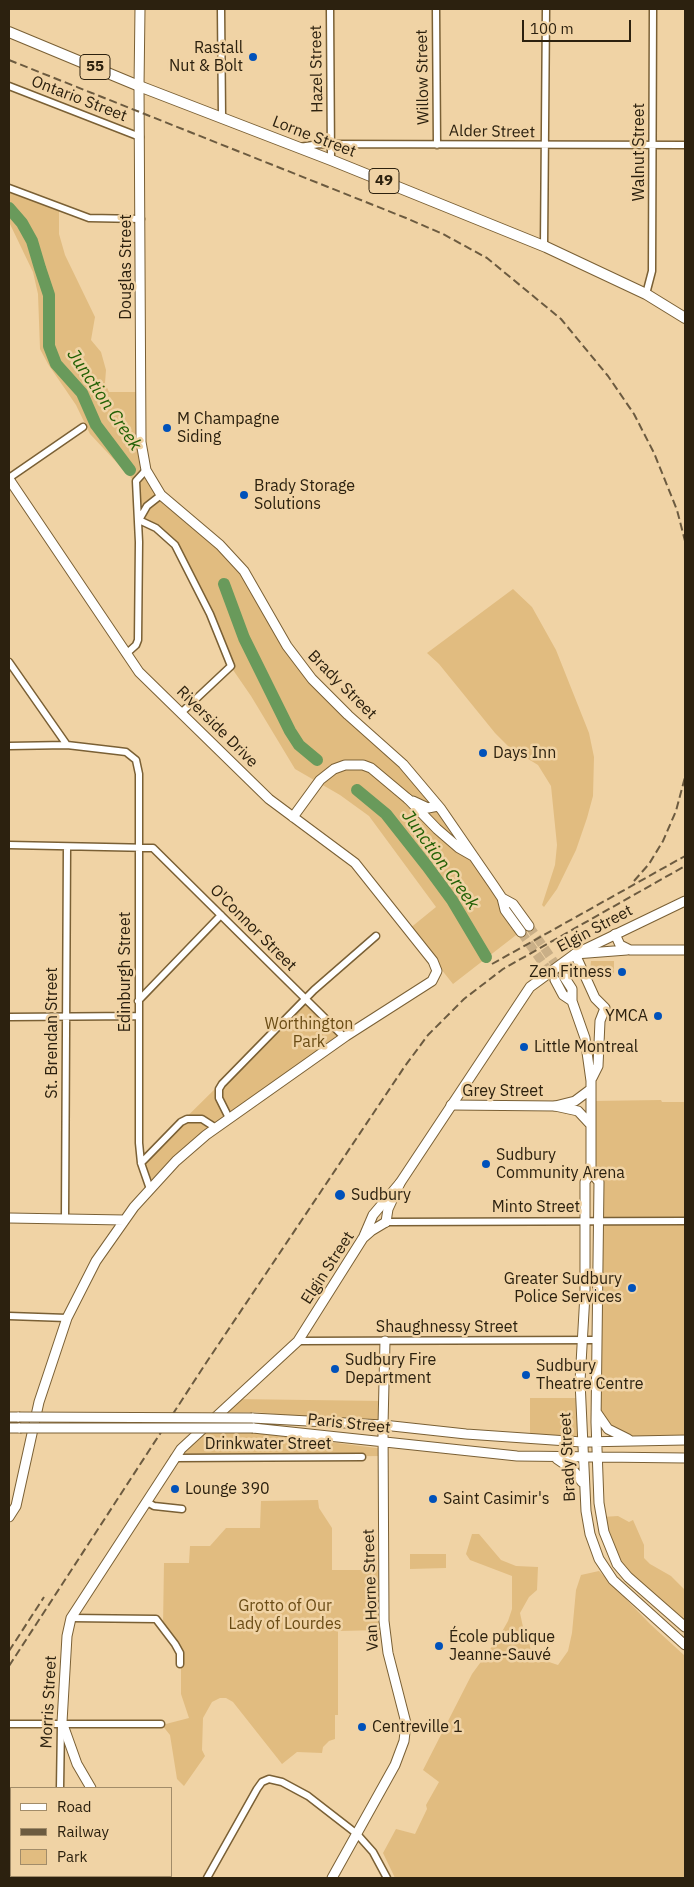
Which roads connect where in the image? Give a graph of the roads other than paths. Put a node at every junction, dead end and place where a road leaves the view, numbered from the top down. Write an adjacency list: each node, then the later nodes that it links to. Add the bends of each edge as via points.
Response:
1 (140, 9): 9 (main road, Douglas Street)
2 (221, 9): 10 (street)
3 (330, 9): 12 (street, Hazel Street)
4 (436, 9): 13 (street, Willow Street)
5 (546, 9): 15 (street)
6 (654, 9): 16 (street, Walnut Street)
7 (9, 32): 9 (main road, Lorne Street / 55)
8 (9, 86): 11 (street, Ontario Street)
9 (139, 86): 10 (main road, Lorne Street / 49); 11 (main road, Douglas Street)
10 (222, 116): 17 (main road, Lorne Street / 49)
11 (140, 137): 20 (main road, Douglas Street)
12 (331, 145): 13 (street, Alder Street); 17 (street, Alder Street); 18 (street, Hazel Street)
13 (437, 145): 15 (street, Alder Street)
14 (685, 145): 16 (street, Alder Street)
15 (545, 146): 16 (street, Alder Street); 21 (street)
16 (653, 146): 22 (street, Walnut Street, via 652,271)
17 (298, 147): 18 (main road, Lorne Street / 49)
18 (332, 160): 21 (main road, Lorne Street / 49)
19 (9, 188): 20 (street, via 89,218)
20 (141, 219): 25 (main road, Douglas Street, via 141,442)
21 (544, 246): 22 (main road, Lorne Street / 49)
22 (646, 294): 23 (main road, Lorne Street / 49)
23 (685, 318)
24 (83, 427): 26 (street)
25 (146, 470): 27 (main road, Brady Street); 28 (street, via 136,481)
26 (9, 479): 29 (main road, Riverside Drive)
27 (161, 495): 28 (street); 35 (main road, Brady Street, via 230,555 252,583 295,659 323,692 403,764)
28 (138, 520): 29 (street, via 138,640); 31 (street, via 156,528 175,545 210,614 231,666)
29 (126, 654): 31 (main road, Riverside Drive, via 139,672)
30 (9, 662): 33 (street)
31 (182, 712): 36 (main road, Riverside Drive, via 269,800)
32 (9, 746): 33 (street)
33 (67, 746): 39 (street, Edinburgh Street, via 118,751 132,755 136,760 139,774)
34 (408, 799): 35 (main road, via 420,806); 36 (main road, via 371,768 345,765 320,780); 40 (main road, via 458,848)
35 (438, 806): 40 (main road, Brady Street)
36 (293, 817): 57 (main road, Riverside Drive, via 355,863 436,968 437,974 432,981)
37 (9, 845): 38 (street, O'Connor Street)
38 (67, 848): 39 (street, O'Connor Street); 56 (street, St. Brendan Street)
39 (138, 848): 43 (street, O'Connor Street, via 157,850); 53 (street, Edinburgh Street)
40 (476, 858): 41 (main road, Brady Street)
41 (502, 898): 44 (main road, Brady Street, via 513,904); 45 (main road, Brady Street, via 505,910)
42 (685, 901): 46 (main road, Elgin Street)
43 (221, 915): 52 (street, O'Connor Street); 53 (street)
44 (529, 926)
45 (521, 932)
46 (614, 934): 48 (main road, via 620,945); 50 (main road, Elgin Street)
47 (376, 936): 52 (street)
48 (628, 950): 49 (main road); 50 (main road)
49 (685, 950)
50 (575, 954): 58 (main road, via 595,998 605,1008 600,1021 598,1066); 59 (main road, Elgin Street, via 530,987)
51 (559, 978): 58 (main road, Brady Street, via 572,989 572,1001 585,1038)
52 (306, 999): 57 (street, O'Connor Street); 61 (street, via 218,1089 218,1098)
53 (138, 1001): 54 (street, Edinburgh Street)
54 (138, 1016): 56 (street); 64 (street, Edinburgh Street)
55 (9, 1017): 56 (street)
56 (65, 1017): 69 (street, St. Brendan Street)
57 (344, 1037): 61 (main road)
58 (591, 1085): 60 (main road, via 575,1101); 62 (main road, Brady Street)
59 (451, 1105): 60 (main road, Grey Street); 66 (main road, Elgin Street)
60 (555, 1106): 62 (main road, via 578,1111)
61 (229, 1118): 63 (main road)
62 (591, 1125): 65 (main road, Brady Street)
63 (216, 1128): 64 (street, via 202,1119 187,1119); 67 (main road, via 176,1161)
64 (141, 1163): 67 (street, Edinburgh Street)
65 (591, 1172): 71 (main road, Brady Street, via 585,1182); 72 (main road, Brady Street, via 599,1182)
66 (400, 1183): 74 (main road, Elgin Street, via 388,1209); 75 (main road, via 373,1215)
67 (150, 1189): 70 (main road)
68 (9, 1218): 69 (main road)
69 (65, 1218): 70 (main road)
70 (124, 1220): 77 (main road, via 88,1276)
71 (584, 1220): 72 (street, Minto Street); 74 (street, Minto Street); 78 (main road, Brady Street)
72 (599, 1220): 73 (street, Minto Street); 79 (main road, Brady Street)
73 (685, 1221)
74 (386, 1222): 75 (main road, Elgin Street)
75 (363, 1238): 80 (main road, Elgin Street)
76 (9, 1316): 77 (street)
77 (67, 1318): 100 (main road, via 38,1402 16,1506)
78 (582, 1340): 79 (street, Shaughnessy Street); 81 (street, Shaughnessy Street); 88 (main road, Brady Street)
79 (597, 1340): 82 (main road, Brady Street)
80 (298, 1341): 81 (street, Shaughnessy Street); 92 (main road, Elgin Street, via 188,1441)
81 (385, 1341): 84 (main road, Van Horne Street)
82 (596, 1412): 87 (main road, via 612,1432); 89 (main road, Brady Street)
83 (9, 1417): 84 (main road, Paris Street, bridge, via 252,1418)
84 (383, 1425): 88 (main road, Paris Street); 90 (main road, Van Horne Street)
85 (9, 1428): 90 (main road, Paris Street, bridge, via 254,1428)
86 (685, 1440): 87 (main road, Paris Street)
87 (633, 1441): 89 (main road, Paris Street)
88 (582, 1442): 89 (main road, Paris Street); 95 (main road, Brady Street)
89 (597, 1442): 96 (main road, Brady Street)
90 (383, 1443): 93 (main road, Paris Street); 110 (main road, Van Horne Street, via 385,1640 406,1723 404,1741 395,1766)
91 (362, 1457): 92 (street, Drinkwater Street)
92 (174, 1458): 98 (main road, Elgin Street)
93 (555, 1458): 95 (main road, Paris Street); 97 (main road, via 573,1470)
94 (685, 1458): 96 (main road, Paris Street)
95 (582, 1459): 96 (main road, Paris Street); 97 (main road, Brady Street)
96 (597, 1459): 102 (main road, Brady Street, via 604,1532 617,1564 628,1578)
97 (584, 1484): 103 (main road, Brady Street, via 590,1534 599,1559 613,1580)
98 (147, 1502): 99 (street, via 154,1506); 101 (main road, Elgin Street)
99 (182, 1509)
100 (11, 1515)
101 (71, 1618): 104 (street, via 156,1620 180,1653); 105 (main road, Morris Street)
102 (685, 1627)
103 (685, 1645)
104 (180, 1664)
105 (62, 1722): 106 (street); 107 (street); 108 (street, Morris Street); 109 (main road, via 77,1764)
106 (9, 1724)
107 (161, 1724)
108 (60, 1787)
109 (90, 1787)
110 (357, 1834): 111 (street, via 308,1796 270,1779 257,1788); 112 (main road, Van Horne Street); 113 (street, via 373,1852)
111 (207, 1878)
112 (332, 1878)
113 (387, 1878)

